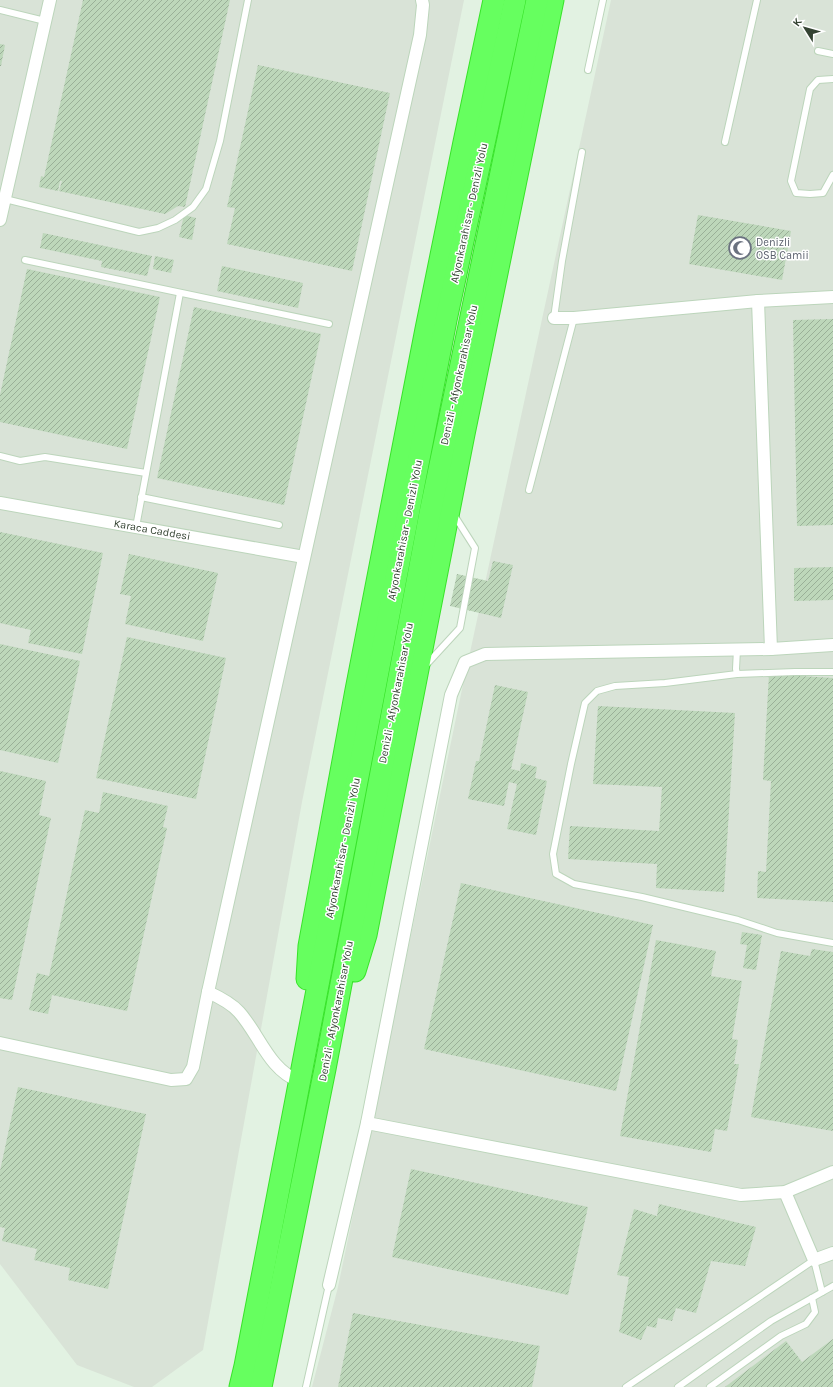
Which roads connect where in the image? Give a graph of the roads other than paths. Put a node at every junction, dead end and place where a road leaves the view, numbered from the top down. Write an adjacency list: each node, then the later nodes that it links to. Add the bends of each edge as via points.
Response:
1 (50, 0): 11 (street)
2 (248, 0): 19 (lane, via 220,141 206,189 193,207 166,225 139,232)
3 (422, 0): 36 (street, via 424,5 420,35)
4 (494, 0): 47 (highway, via 426,329 310,938)
5 (515, 0): 47 (highway, Afyonkarahisar - Denizli Yolu, via 436,373)
6 (537, 0): 46 (highway, Denizli - Afyonkarahisar Yolu, via 430,513)
7 (553, 0): 33 (highway)
8 (604, 0): 14 (lane)
9 (757, 0): 16 (lane)
10 (0, 10): 11 (lane)
11 (45, 21): 19 (street)
12 (818, 51): 13 (lane)
13 (833, 54)
14 (588, 70)
15 (833, 79): 18 (lane, via 818,80 810,89 791,181 796,193 810,194 823,192)
16 (725, 142)
17 (582, 152): 25 (lane)
18 (833, 175)
19 (5, 199): 20 (street)
20 (0, 220)
21 (25, 260): 22 (lane)
22 (180, 293): 27 (lane); 29 (lane)
23 (833, 297): 24 (street)
24 (758, 301): 26 (street); 39 (street)
25 (554, 318): 26 (street)
26 (574, 318): 30 (lane)
27 (329, 324)
28 (0, 456): 29 (lane, via 20,461 45,457)
29 (146, 473): 31 (lane)
30 (529, 490)
31 (141, 497): 34 (lane); 35 (lane)
32 (0, 503): 35 (street, Karaca Caddesi)
33 (450, 507): 42 (highway); 42 (lane, via 475,548 460,628)
34 (279, 525)
35 (136, 527): 36 (street, Karaca Caddesi)
36 (304, 557): 44 (street)
37 (833, 645): 39 (street)
38 (737, 649): 39 (street); 41 (lane); 48 (street, via 485,654 465,662 451,695)
39 (770, 649)
40 (833, 672): 41 (lane)
41 (737, 674): 43 (lane, via 615,686 597,691 585,703 557,829 553,854 556,874 574,884 642,897 778,932)
42 (417, 675): 46 (highway, via 366,934)
43 (833, 943)
44 (208, 992): 45 (street, via 193,1067 186,1079 171,1080); 47 (street, via 239,1012 279,1068 288,1076)
45 (0, 1043)
46 (325, 1069): 58 (highway, Denizli - Afyonkarahisar Yolu)
47 (301, 1071): 57 (highway)
48 (366, 1123): 50 (street, via 741,1195); 53 (street)
49 (833, 1172): 50 (street)
50 (785, 1192): 52 (street)
51 (833, 1253): 52 (street)
52 (814, 1260): 55 (lane); 60 (lane)
53 (329, 1285): 59 (lane)
54 (833, 1286): 55 (lane)
55 (822, 1292): 56 (lane)
56 (812, 1298): 61 (lane, via 771,1321); 62 (lane, via 815,1312 806,1324 782,1336)
57 (240, 1387)
58 (260, 1387)
59 (306, 1387)
60 (626, 1387)
61 (678, 1387)
62 (710, 1387)

